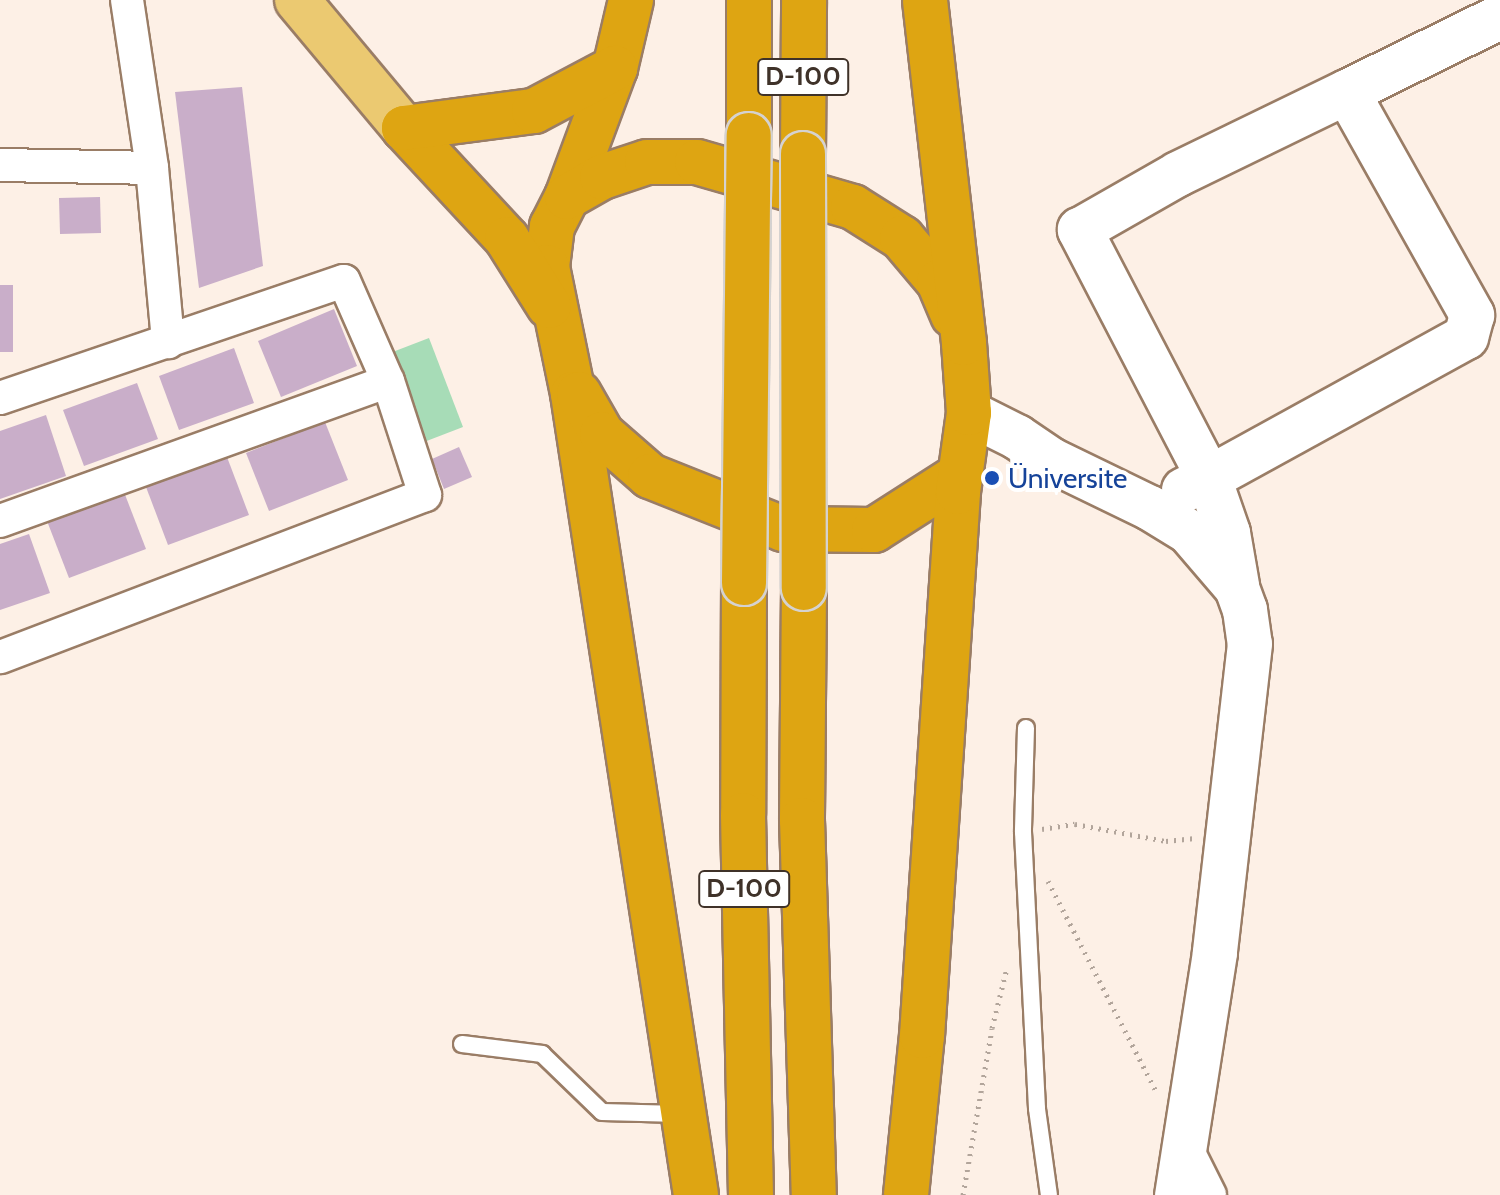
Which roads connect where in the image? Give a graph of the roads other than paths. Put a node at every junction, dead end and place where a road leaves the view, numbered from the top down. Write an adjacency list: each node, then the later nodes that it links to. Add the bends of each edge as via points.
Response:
1 (127, 0): 12 (street)
2 (297, 0): 10 (main road)
3 (631, 0): 8 (highway)
4 (749, 0): 32 (highway, D-100, bridge, via 743,815)
5 (804, 0): 33 (highway, D-100, bridge, via 802,820)
6 (925, 0): 16 (highway)
7 (1500, 17): 9 (street)
8 (615, 68): 10 (highway, via 534,111); 13 (highway)
9 (1347, 92): 22 (street, via 1472,315 1466,337); 22 (street, via 1178,174 1080,230)
10 (404, 128): 13 (highway, via 506,201); 14 (highway, via 507,239)
11 (0, 165): 12 (street)
12 (152, 168): 15 (street)
13 (560, 211): 14 (highway, via 547,267); 16 (highway, via 602,177 647,162 697,162 853,207 902,238 939,282)
14 (555, 314): 17 (highway)
15 (168, 342): 18 (street, via 344,281); 19 (street)
16 (964, 343): 20 (highway)
17 (568, 374): 21 (highway, via 602,434 650,476 783,529 874,530); 29 (highway)
18 (388, 381): 24 (street); 26 (street, via 425,495)
19 (0, 398)
20 (969, 413): 21 (highway); 23 (street)
21 (960, 475): 34 (highway, via 922,1036)
22 (1209, 478): 23 (street); 25 (street, via 1228,533)
23 (1150, 508): 25 (street, via 1189,532)
24 (0, 521)
25 (1237, 588): 30 (street, via 1250,644 1215,953)
26 (0, 657)
27 (1026, 728): 35 (lane, via 1023,832 1037,1109)
28 (462, 1044): 29 (lane, via 542,1054 602,1112)
29 (684, 1114): 31 (highway)
30 (1184, 1143): 36 (street); 37 (street)
31 (696, 1195)
32 (751, 1195)
33 (814, 1195)
34 (906, 1195)
35 (1049, 1195)
36 (1177, 1195)
37 (1210, 1195)

